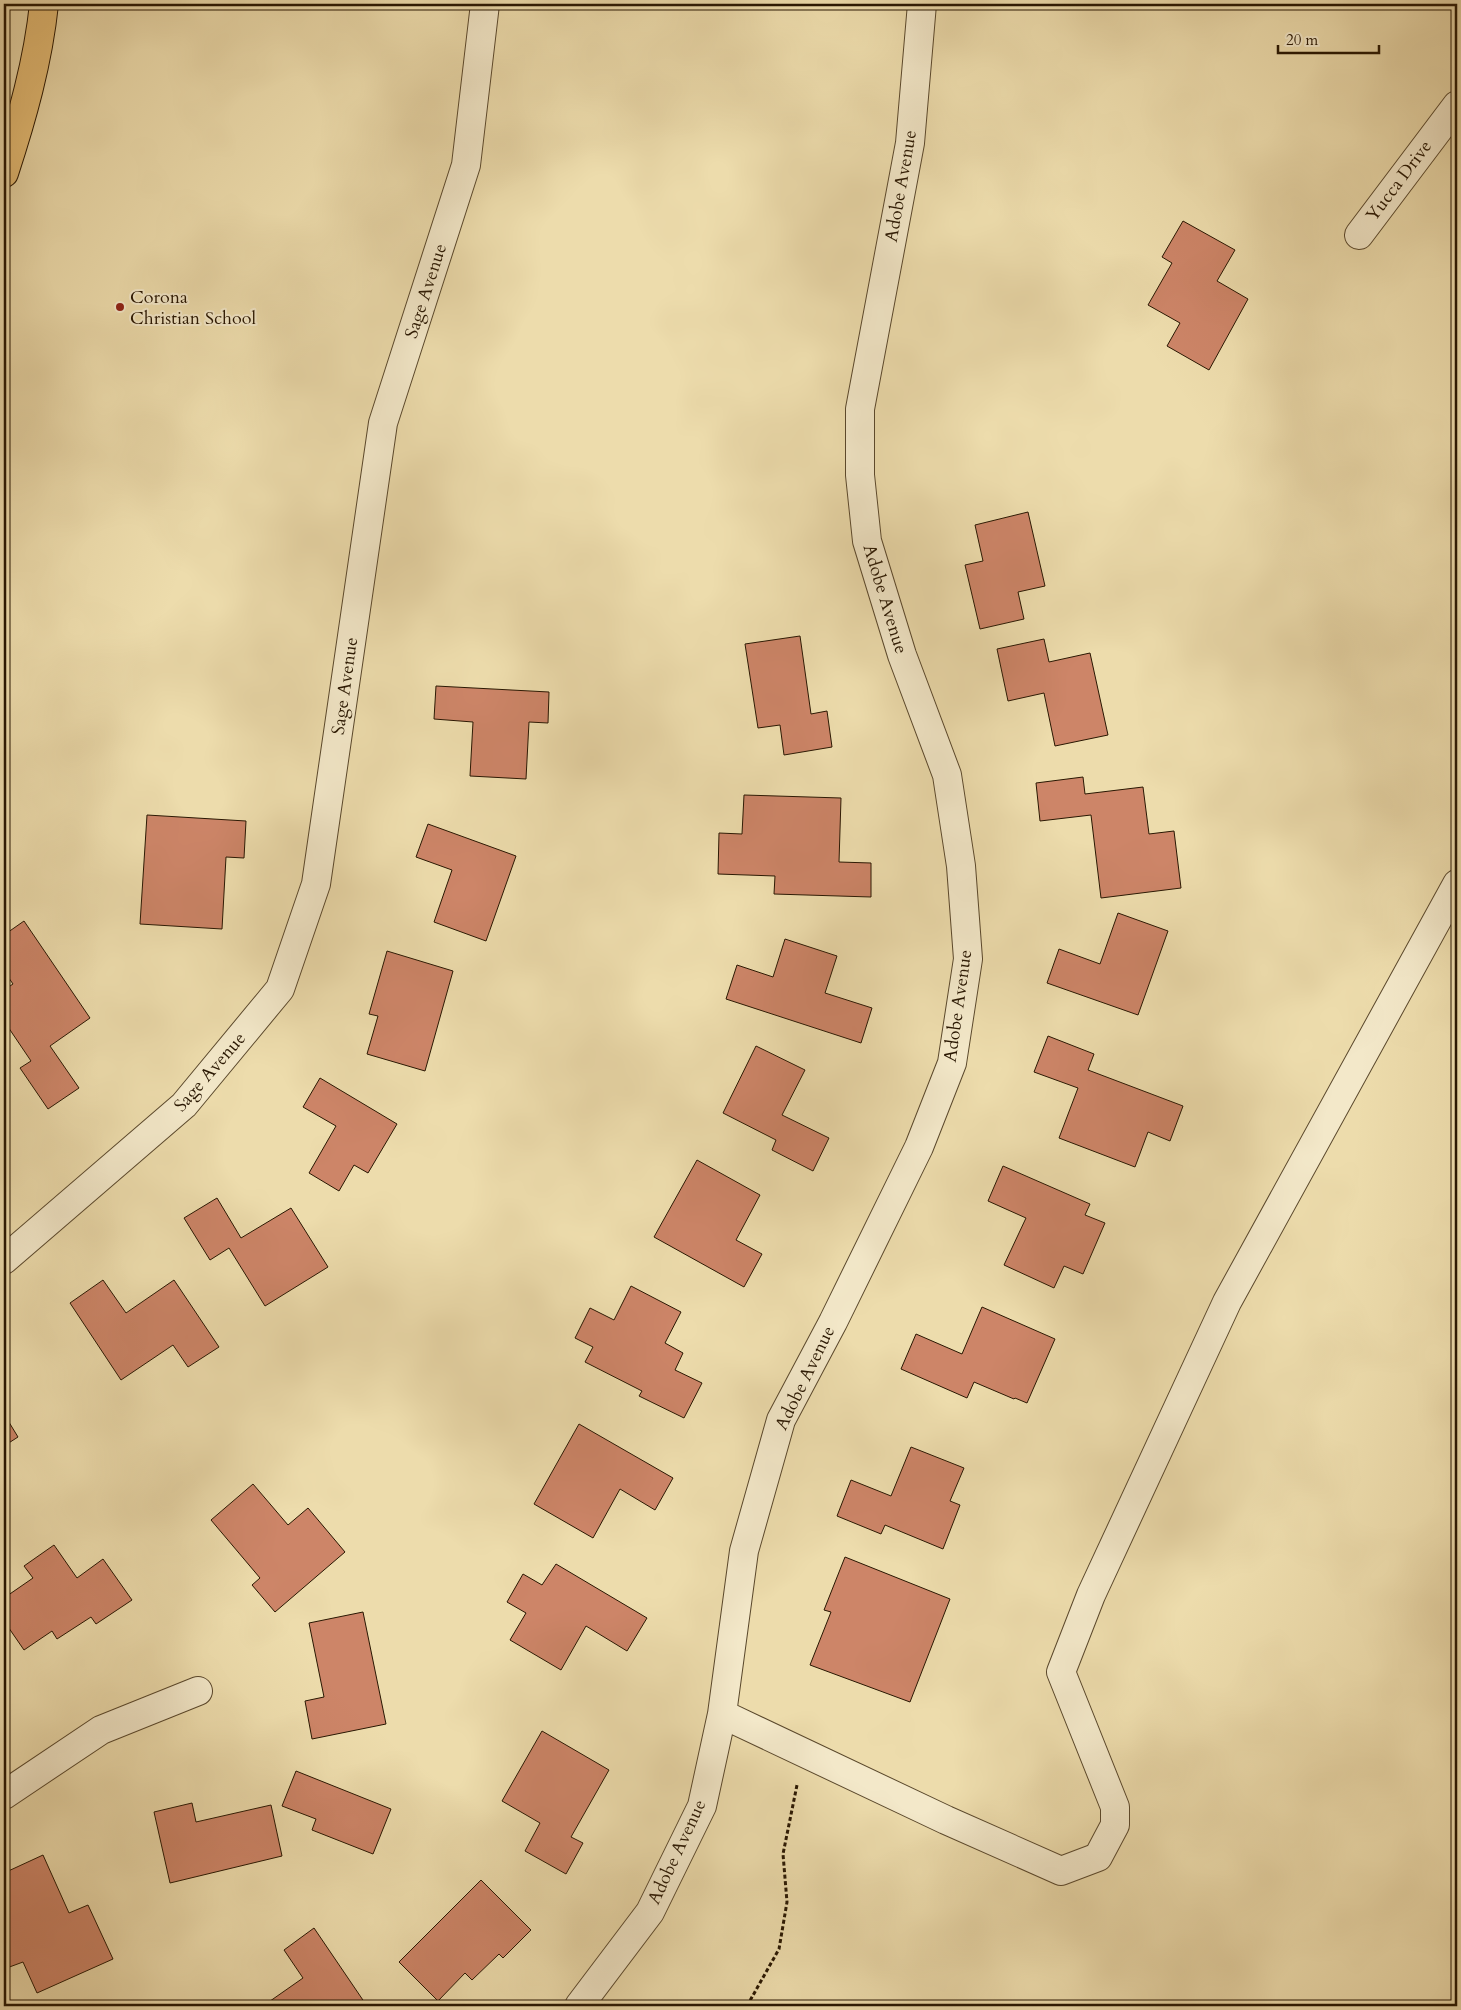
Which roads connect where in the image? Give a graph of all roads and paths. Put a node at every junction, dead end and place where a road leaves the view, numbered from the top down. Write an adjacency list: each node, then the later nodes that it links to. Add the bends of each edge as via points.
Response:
1 (44, 4): 5 (main road, via 24,108)
2 (484, 4): 8 (street, Sage Avenue, via 466,165 383,423 316,884 280,989 184,1105)
3 (922, 4): 10 (street, Adobe Avenue, via 910,143 860,409 860,475 867,541 902,656 947,775 961,866 968,959 952,1063 919,1147 781,1420 744,1551)
4 (1457, 105): 6 (street, Yucca Drive)
5 (4, 173)
6 (1359, 235)
7 (1457, 884): 11 (street, via 1227,1302 1091,1595 1061,1672 1115,1807 1114,1825 1098,1857 1061,1871)
8 (4, 1260)
9 (198, 1691): 12 (street, via 101,1730)
10 (722, 1714): 11 (street); 13 (street, Adobe Avenue, via 702,1806 650,1912)
11 (804, 1753): 14 (path, via 783,1854 787,1902 779,1949)
12 (4, 1795)
13 (579, 2006)
14 (747, 2006)

